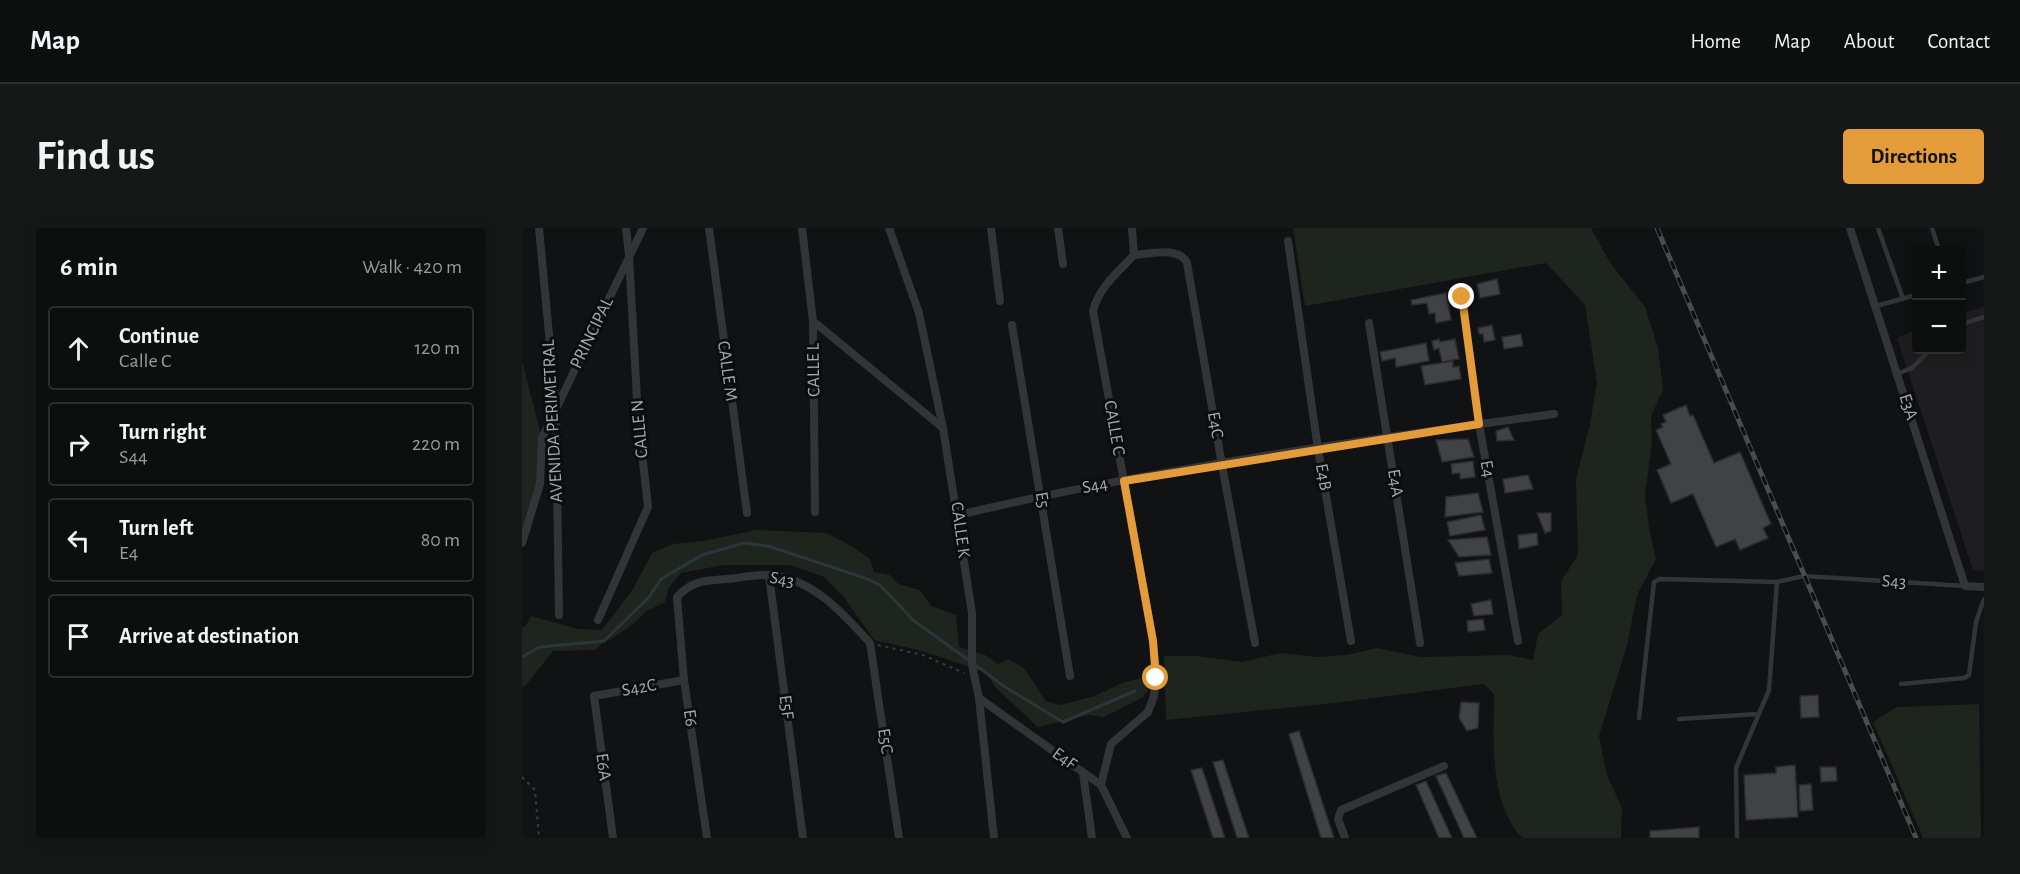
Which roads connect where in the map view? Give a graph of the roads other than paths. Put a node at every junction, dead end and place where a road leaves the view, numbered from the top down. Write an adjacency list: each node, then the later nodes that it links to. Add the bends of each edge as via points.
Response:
1 (538, 228): 32 (street, AVENIDA PERIMETRAL)
2 (626, 228): 16 (street, CALLE N)
3 (643, 228): 16 (street, PRINCIPAL)
4 (709, 228): 42 (street, CALLE M)
5 (802, 228): 26 (street, CALLE L)
6 (889, 228): 35 (street, CALLE K, via 920,313)
7 (991, 228): 23 (street)
8 (1058, 228): 17 (street)
9 (1132, 228): 15 (street)
10 (1850, 228): 24 (street, E3A)
11 (1878, 228): 22 (lane)
12 (1932, 228): 14 (lane)
13 (1288, 241): 37 (street, E4B)
14 (1938, 246)
15 (1134, 255): 38 (street, E4C, via 1177,253 1187,263); 39 (street, CALLE C, via 1103,288 1093,311)
16 (629, 256): 32 (street, PRINCIPAL); 52 (street, CALLE N, via 638,417 648,507)
17 (1063, 264)
18 (1984, 277): 19 (lane)
19 (1966, 282)
20 (1912, 296): 22 (lane)
21 (1462, 297): 34 (street, E4)
22 (1903, 299): 24 (lane)
23 (1000, 301)
24 (1875, 306): 31 (street, E3A)
25 (1984, 317): 28 (lane)
26 (813, 321): 35 (street); 41 (street, CALLE L)
27 (1369, 323): 36 (street, E4A)
28 (1966, 323)
29 (1012, 325): 40 (street, E5)
30 (1926, 354): 31 (lane, via 1912,368)
31 (1897, 374): 47 (street, E3A)
32 (556, 409): 44 (street, PRINCIPAL, via 542,438 540,484); 51 (street, AVENIDA PERIMETRAL)
33 (1554, 414): 34 (street, S44)
34 (1479, 424): 36 (street, S44); 54 (street, E4)
35 (944, 428): 43 (street, CALLE K)
36 (1387, 438): 37 (street, S44); 56 (street, E4A)
37 (1318, 449): 38 (street, S44); 53 (street, E4B)
38 (1222, 465): 39 (street, S44); 55 (street, E4C)
39 (1124, 481): 40 (street, S44); 68 (street, CALLE C, via 1153,641 1155,696 1148,712 1111,744)
40 (1041, 496): 43 (street, S44); 58 (street, E5)
41 (815, 512)
42 (747, 513)
43 (958, 515): 62 (street, CALLE K, via 972,613 972,665)
44 (522, 543)
45 (769, 575): 49 (street, S43, via 696,582); 57 (street, S43, via 808,585 850,620); 71 (street, E5F)
46 (1777, 582): 47 (lane, S43, via 1804,576); 63 (lane, via 1769,690); 64 (lane, S43, via 1654,582)
47 (1965, 586): 48 (street, S43)
48 (1984, 587)
49 (677, 597): 59 (street, E6)
50 (1984, 598): 60 (lane, via 1976,622 1969,675)
51 (559, 615)
52 (597, 620)
53 (1351, 641)
54 (1518, 641)
55 (1255, 643)
56 (1420, 643)
57 (870, 644): 72 (street, E5C)
58 (1070, 676)
59 (684, 680): 61 (street, S42C); 70 (street, E6)
60 (1901, 684)
61 (594, 696): 69 (street, E6A)
62 (979, 698): 67 (street, E4F); 73 (street, CALLE K)
63 (1758, 714): 65 (lane); 77 (lane, via 1737,768)
64 (1639, 718)
65 (1679, 719)
66 (1444, 766): 76 (street, via 1341,810 1338,819)
67 (1083, 773): 68 (street, E4F); 74 (street)
68 (1101, 784): 75 (street)
69 (613, 838)
70 (707, 838)
71 (802, 838)
72 (899, 838)
73 (994, 838)
74 (1092, 838)
75 (1127, 838)
76 (1345, 838)
77 (1737, 838)

